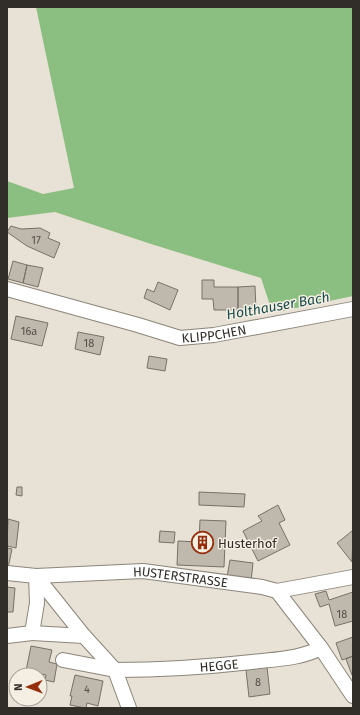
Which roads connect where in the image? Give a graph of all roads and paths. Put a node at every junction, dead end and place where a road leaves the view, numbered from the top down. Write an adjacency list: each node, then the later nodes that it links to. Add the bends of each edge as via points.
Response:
1 (7, 289): 2 (street, KLIPPCHEN, via 180,338 214,335)
2 (353, 309)
3 (7, 573): 4 (street, HUSTERSTRASSE)
4 (36, 576): 6 (street, HUSTERSTRASSE, via 143,571 262,586); 7 (street, via 37,603); 9 (street)
5 (353, 578): 6 (street, HUSTERSTRASSE)
6 (277, 591): 10 (street)
7 (32, 633): 8 (street); 9 (street)
8 (7, 636)
9 (84, 636): 12 (street)
10 (321, 648): 12 (street, HEGGE, via 300,656 204,667); 13 (street)
11 (63, 660): 12 (street, HEGGE)
12 (115, 670): 14 (street)
13 (353, 696)
14 (129, 708)

